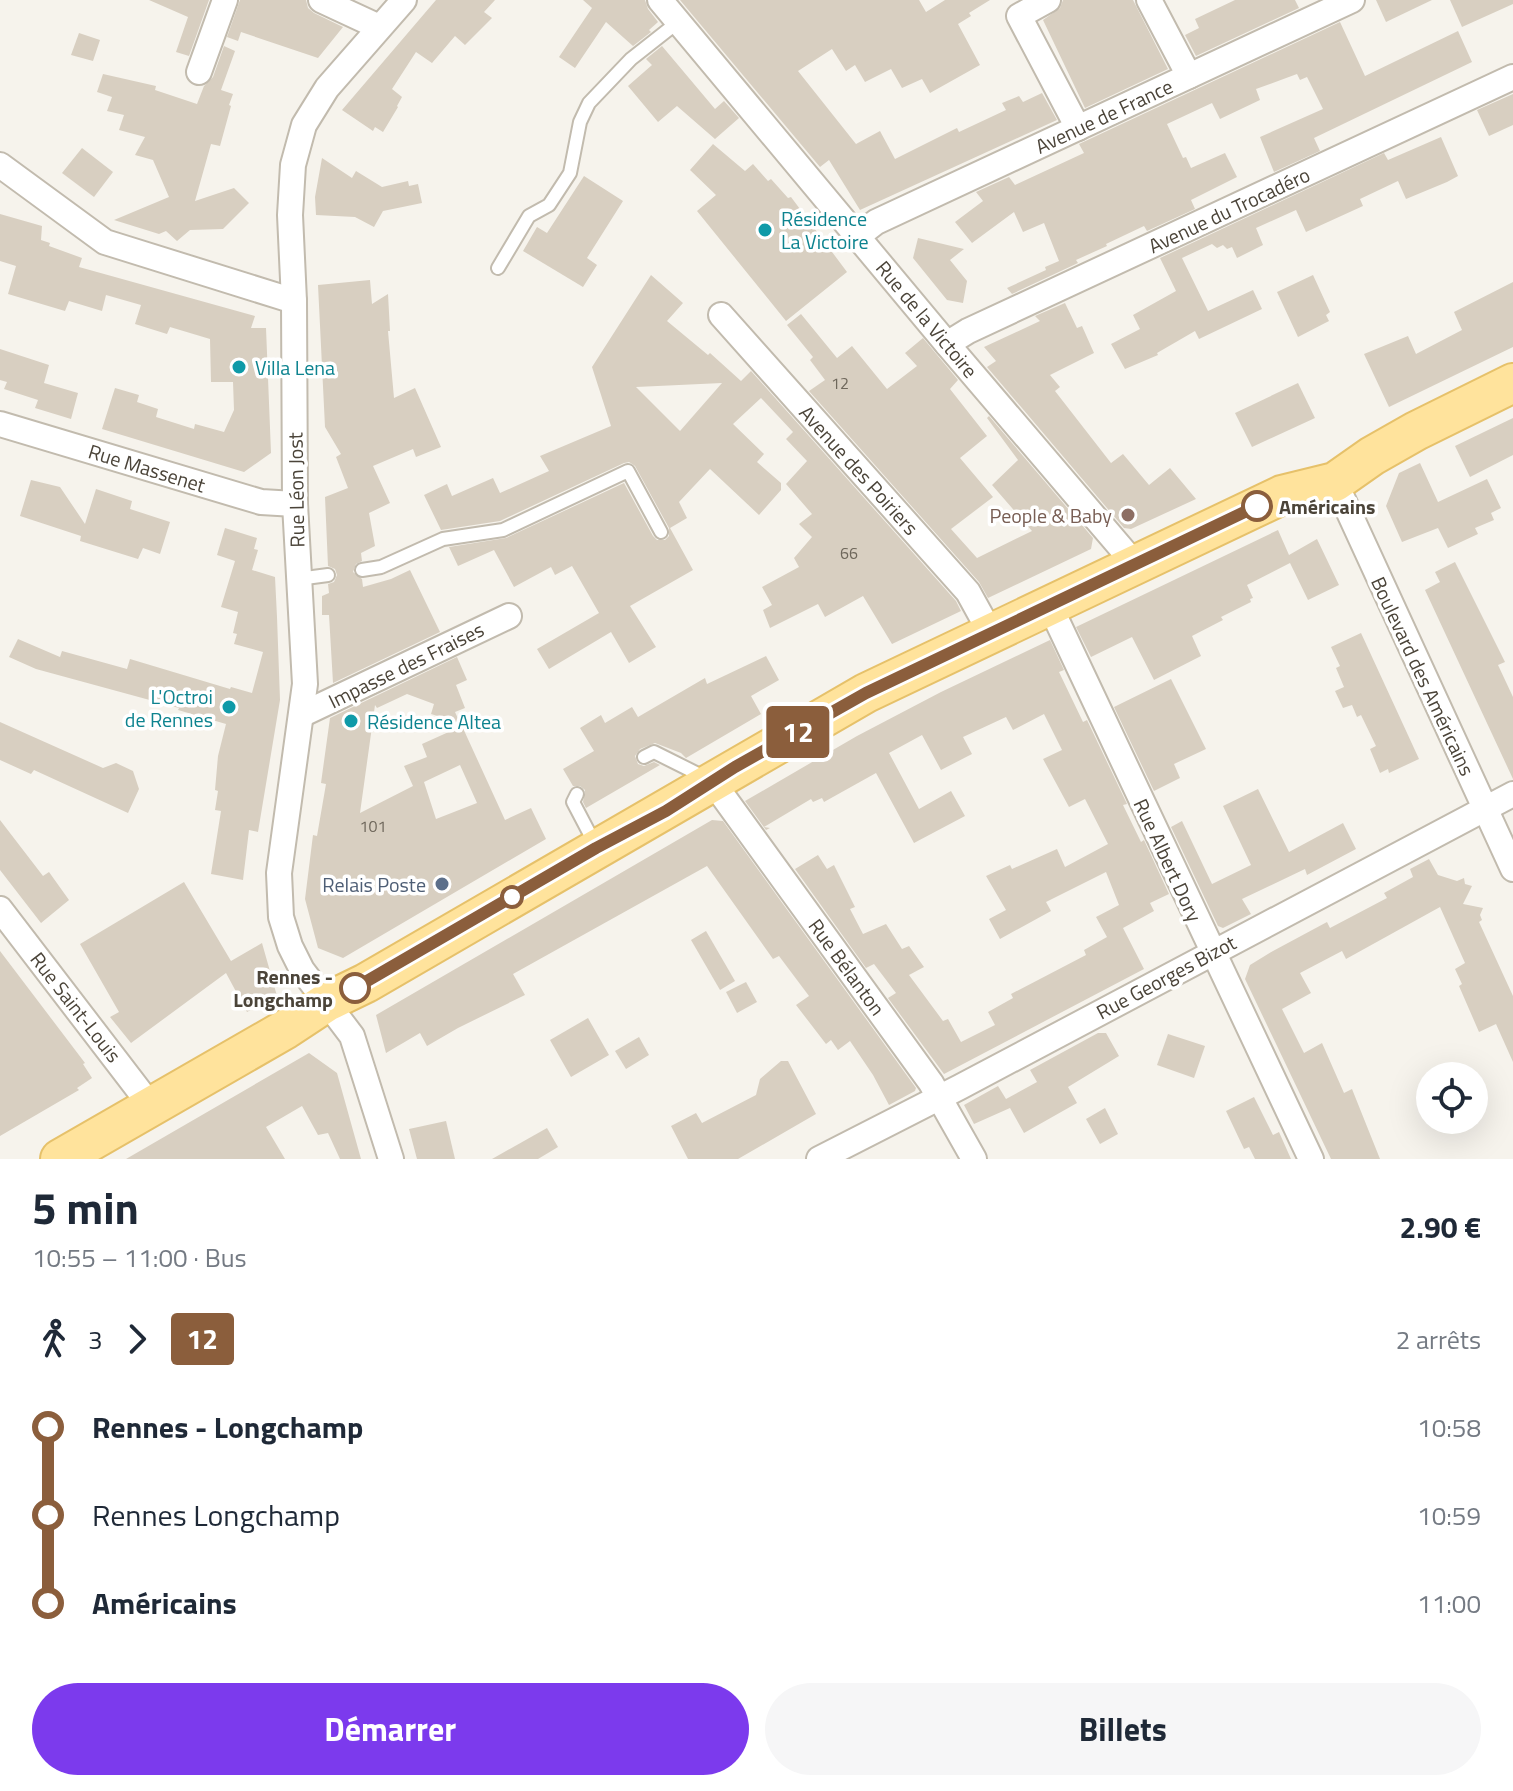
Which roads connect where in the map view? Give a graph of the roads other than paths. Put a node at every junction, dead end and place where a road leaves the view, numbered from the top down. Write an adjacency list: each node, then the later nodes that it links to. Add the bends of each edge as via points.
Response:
1 (225, 0): 11 (street)
2 (321, 0): 10 (street)
3 (404, 0): 10 (street, Rue Léon Jost)
4 (660, 0): 9 (street, Rue de la Victoire)
5 (1048, 0): 14 (street, via 1019,16)
6 (1149, 0): 12 (street)
7 (1352, 0): 8 (street, Avenue de France)
8 (1316, 8): 12 (street, Avenue de France)
9 (678, 22): 16 (street, Rue de la Victoire); 17 (lane, via 631,59 589,103 570,173 549,205 529,216)
10 (379, 27): 18 (street, Rue Léon Jost, via 327,88 304,125 290,190)
11 (199, 72)
12 (1189, 76): 14 (street, Avenue de France)
13 (1513, 77): 20 (street, Avenue du Trocadéro)
14 (1078, 128): 16 (street, Avenue de France, via 876,222)
15 (0, 165): 18 (street, via 105,242)
16 (858, 236): 20 (street, Rue de la Victoire)
17 (498, 268)
18 (294, 301): 24 (street, Rue Léon Jost)
19 (721, 315): 32 (street, Avenue des Poiriers, via 968,592)
20 (947, 344): 26 (street, Rue de la Victoire)
21 (1513, 383): 23 (main road, via 1416,431)
22 (0, 424): 24 (street, Rue Massenet, via 261,502)
23 (1335, 482): 26 (main road, via 1282,495); 38 (street, Boulevard des Américains)
24 (295, 504): 29 (street, Rue Léon Jost)
25 (661, 532): 27 (lane, via 628,471 503,530 443,539)
26 (1134, 563): 30 (main road)
27 (362, 570)
28 (328, 575): 29 (lane)
29 (298, 579): 33 (street, Rue Léon Jost)
30 (1049, 604): 32 (main road); 42 (street, Rue Albert Dory)
31 (509, 616): 33 (street, Impasse des Fraises)
32 (990, 632): 35 (main road, via 866,693)
33 (303, 714): 43 (street, Rue Léon Jost, via 278,897 290,946)
34 (644, 757): 35 (lane, via 654,752)
35 (712, 781): 39 (main road); 44 (street, Rue Bélanton)
36 (577, 794): 39 (lane, via 573,802)
37 (1513, 794): 38 (street, Rue Georges Bizot)
38 (1484, 809): 40 (street, Boulevard des Américains); 42 (street, Rue Georges Bizot)
39 (596, 848): 43 (main road)
40 (1513, 869)
41 (0, 909): 45 (street, Rue Saint-Louis)
42 (1212, 953): 44 (street, Rue Georges Bizot); 50 (street, Rue Albert Dory)
43 (327, 1002): 45 (main road); 47 (street, Rue Léon Jost, via 352,1036)
44 (939, 1097): 48 (street, Rue Georges Bizot); 49 (street, Rue Bélanton)
45 (151, 1106): 46 (main road)
46 (60, 1159)
47 (391, 1159)
48 (819, 1159)
49 (974, 1159)
50 (1311, 1159)

